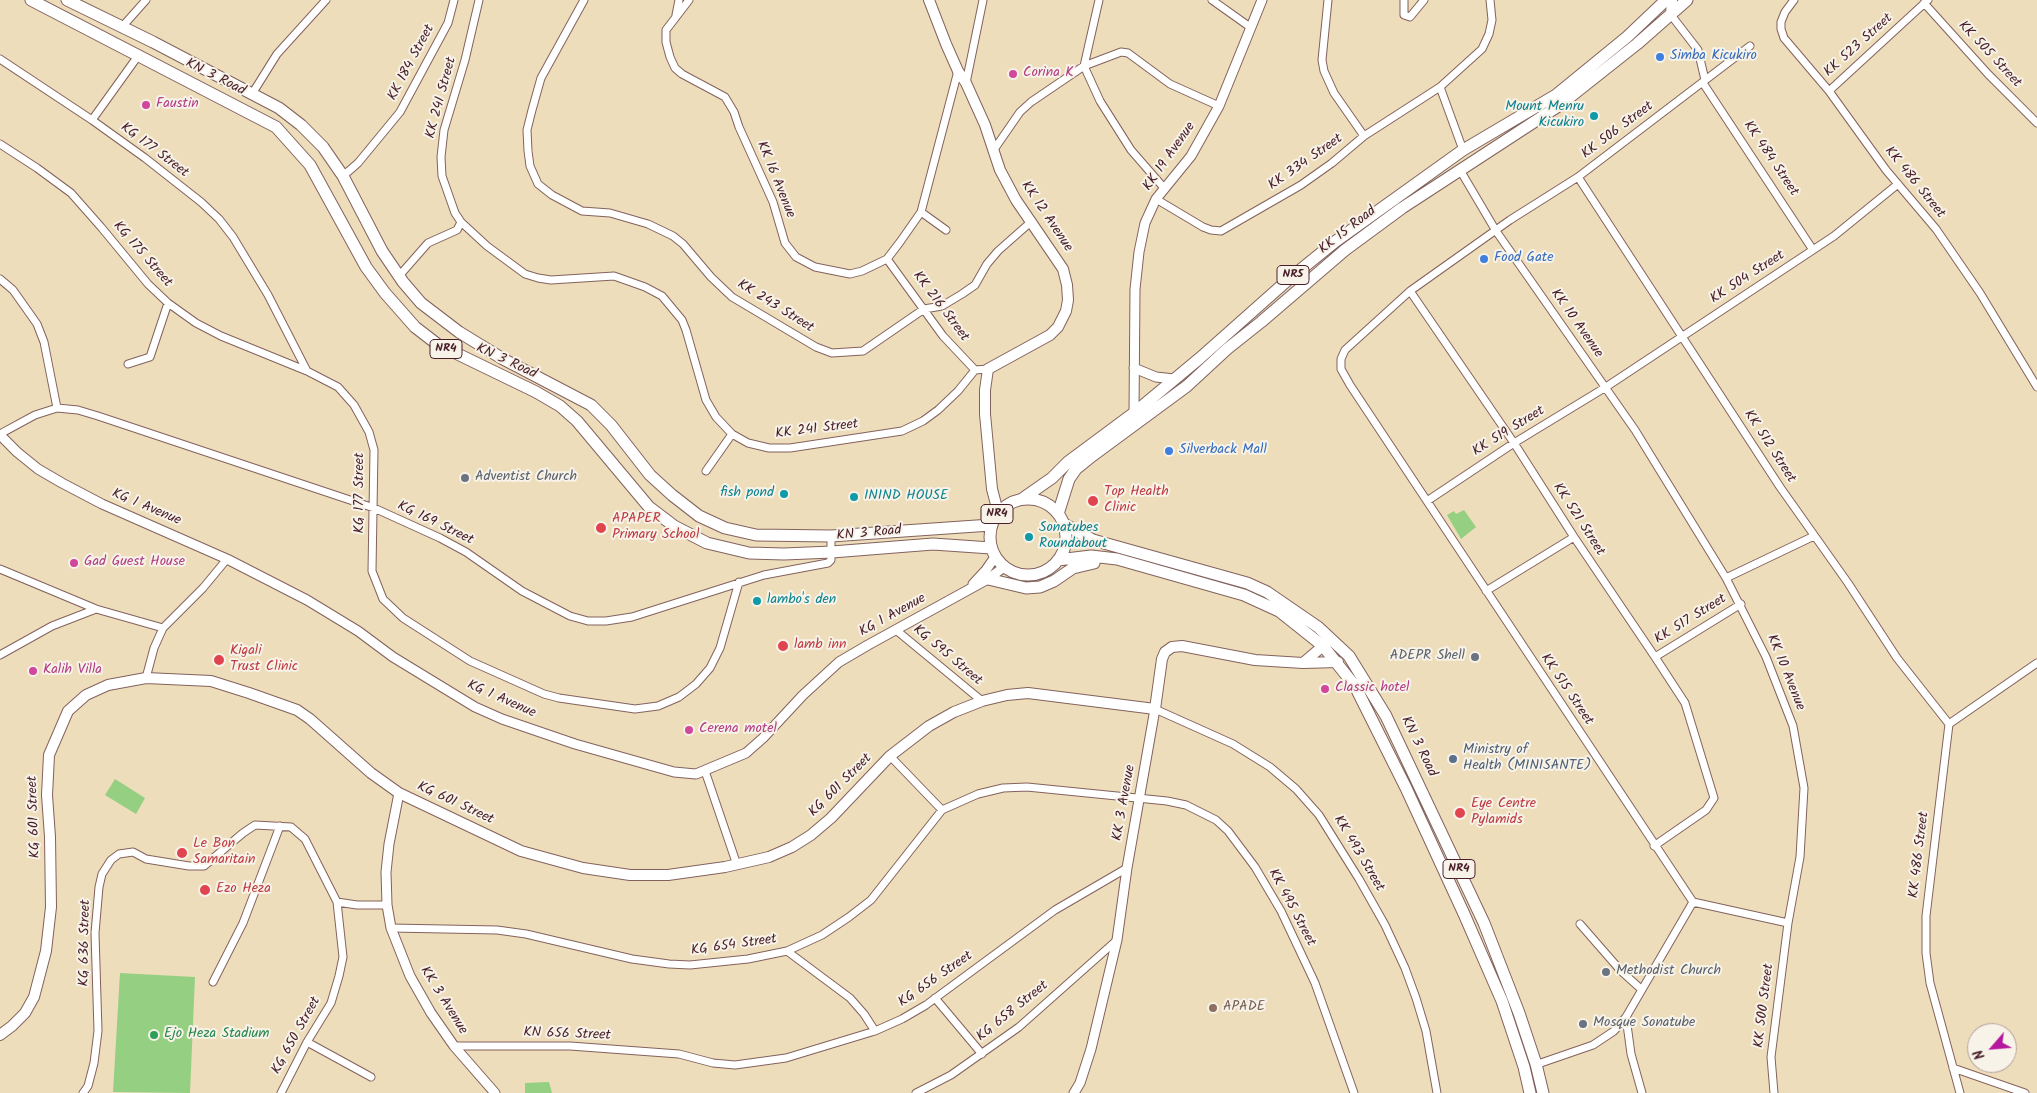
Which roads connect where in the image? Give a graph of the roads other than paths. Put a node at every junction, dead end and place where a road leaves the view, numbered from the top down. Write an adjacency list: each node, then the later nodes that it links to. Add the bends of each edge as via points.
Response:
1 (31, 0): 29 (highway, KN 3 Road / NR4)
2 (67, 0): 26 (highway, KN 3 Road / NR4)
3 (146, 0): 26 (street)
4 (326, 0): 37 (street, via 277,54)
5 (454, 0): 46 (street, KK 184 Street, via 448,23 400,112 358,163)
6 (479, 0): 53 (street, KK 241 Street, via 444,130 441,157 448,196)
7 (584, 0): 62 (street, KK 243 Street, via 541,78 527,130 530,166 538,184 552,196 582,211 610,213 648,224 673,236 732,297 816,347 832,353 864,351)
8 (679, 0): 24 (street)
9 (689, 0): 24 (street, KK 16 Avenue)
10 (929, 0): 32 (main road, KK 12 Avenue)
11 (983, 0): 33 (street)
12 (1099, 0): 31 (street)
13 (1212, 0): 27 (street)
14 (1262, 0): 27 (street, KK 19 Avenue)
15 (1328, 0): 41 (street, KK 334 Street, via 1322,60 1324,71)
16 (1404, 0): 17 (street, via 1404,14 1410,17)
17 (1424, 0)
18 (1490, 0): 35 (street, via 1492,20 1482,49)
19 (1666, 0): 43 (highway, KK 15 Road / NR5, via 1627,37 1556,95)
20 (1672, 0): 25 (main road)
21 (1687, 0): 25 (highway, KK 15 Road / NR5)
22 (1794, 0): 36 (street, KK 486 Street, via 1785,12 1781,29)
23 (1926, 2): 36 (street, KK 523 Street); 40 (street, KK 505 Street, via 1988,74)
24 (676, 15): 57 (street, KK 16 Avenue, via 666,30 666,42 675,68 725,97 730,104 791,252 815,267 850,274)
25 (1671, 15): 34 (street, KK 484 Street, via 1698,50); 45 (highway, KK 15 Road / NR5, via 1575,94)
26 (122, 27): 37 (highway, KN 3 Road / NR4)
27 (1250, 27): 38 (street, KK 19 Avenue)
28 (1750, 46): 34 (street, KK 506 Street)
29 (138, 56): 39 (street); 87 (highway, KN 3 Road / NR4, via 276,127 310,165 366,267 416,327 437,344 560,406 588,432 649,507 674,526 708,543 749,553)
30 (0, 59): 39 (street, KG 177 Street)
31 (1084, 66): 38 (street, via 1121,52 1128,53 1170,84); 44 (street, via 1020,112); 49 (street, via 1100,101 1131,150)
32 (958, 70): 33 (main road, KK 12 Avenue); 51 (street, KK 16 Avenue)
33 (966, 82): 44 (main road, KK 12 Avenue)
34 (1704, 82): 47 (street, KK 506 Street); 56 (street, KK 484 Street)
35 (1440, 88): 41 (street); 43 (street)
36 (1829, 91): 48 (street, KK 486 Street)
37 (252, 94): 46 (highway, KN 3 Road / NR4, via 279,108 301,125 323,146)
38 (1219, 106): 49 (street, KK 19 Avenue, via 1191,156)
39 (92, 120): 68 (street, KG 177 Street, via 201,202 234,237)
40 (2037, 123)
41 (1364, 136): 50 (street, KK 334 Street, via 1301,185 1221,231 1212,230)
42 (0, 144): 61 (street, KG 175 Street, via 71,193)
43 (1463, 150): 69 (highway, KK 15 Road / NR5, via 1336,241)
44 (993, 151): 52 (main road, KK 12 Avenue, via 1016,200)
45 (1460, 170): 55 (street, KK 10 Avenue); 82 (highway, KK 15 Road / NR5, via 1345,250 1227,348 1187,386 1076,469 1066,485)
46 (343, 176): 58 (highway, KN 3 Road / NR4, via 382,251)
47 (1578, 177): 55 (street, KK 506 Street); 63 (street, KK 512 Street)
48 (1898, 184): 56 (street, KK 504 Street); 71 (street, KK 486 Street, via 1936,229)
49 (1164, 188): 50 (street, KK 19 Avenue)
50 (1156, 199): 65 (street, KK 19 Avenue, via 1139,252)
51 (921, 212): 54 (street); 57 (street, KK 16 Avenue)
52 (1032, 221): 62 (street, KK 243 Street, via 998,251 975,285 942,306); 66 (main road, KK 12 Avenue, via 1063,269 1066,311 1050,335)
53 (461, 222): 58 (street, via 457,230 428,243); 74 (street, KK 241 Street, via 525,274 551,280 614,276 662,296 682,320 706,400)
54 (946, 230)
55 (1496, 231): 60 (street); 70 (street, KK 10 Avenue)
56 (1814, 250): 63 (street, KK 504 Street)
57 (887, 259): 62 (street, KK 216 Street)
58 (399, 276): 84 (highway, KN 3 Road / NR4, via 421,303 459,332 591,405 611,424 650,475 699,516 725,528 756,535)
59 (0, 279): 72 (street, via 13,290 38,324)
60 (1410, 291): 76 (street, KK 521 Street); 79 (street, KK 515 Street, via 1345,350 1341,369)
61 (168, 303): 64 (street, via 150,357); 68 (street, KG 175 Street, via 222,336)
62 (924, 309): 67 (street, KK 216 Street, via 943,336)
63 (1681, 337): 70 (street, KK 504 Street); 85 (street, KK 512 Street)
64 (128, 364)
65 (1134, 368): 69 (street, via 1156,377); 73 (street, KK 19 Avenue)
66 (988, 369): 67 (street); 81 (main road, via 985,414 991,482)
67 (975, 370): 74 (street, KK 241 Street, via 938,410 902,431 790,448 748,443)
68 (307, 371): 80 (street, KG 177 Street, via 338,387 354,405 369,432 374,450)
69 (1174, 379): 73 (highway, KK 15 Road / NR5)
70 (1606, 387): 76 (street, KK 519 Street); 94 (street, KK 10 Avenue)
71 (2037, 387)
72 (57, 408): 75 (street, KG 169 Street, via 35,415); 80 (street, KG 169 Street, via 98,416)
73 (1134, 413): 78 (highway, KK 15 Road / NR5)
74 (732, 434): 77 (street)
75 (0, 435): 90 (street, KG 1 Avenue, via 16,452 62,483)
76 (1514, 443): 79 (street, KK 519 Street); 86 (street, KK 521 Street)
77 (706, 471)
78 (1022, 499): 81 (highway, NR4, via 1009,503); 82 (highway, NR4, via 1036,499 1048,505)
79 (1427, 501): 98 (street, KK 515 Street)
80 (374, 508): 96 (street, KG 169 Street, via 466,552 522,591 570,616 588,621 606,622 632,617); 96 (street, KG 177 Street, via 372,571 383,599 403,618 470,661 559,698 635,708 658,706 679,697 710,668)
81 (998, 512): 83 (highway, NR4)
82 (1061, 519): 89 (highway); 91 (highway, via 1065,543)
83 (991, 525): 84 (highway, KN 3 Road / NR4); 88 (highway, NR4)
84 (832, 536): 87 (street)
85 (1814, 536): 94 (street); 112 (street, KK 512 Street, via 1897,658)
86 (1574, 537): 98 (street); 105 (street, KK 521 Street)
87 (832, 552): 88 (highway, KN 3 Road / NR4, via 933,544); 96 (street, KG 169 Street, via 828,563)
88 (993, 552): 92 (highway); 97 (street, KG 1 Avenue, via 986,570)
89 (1122, 557): 91 (highway); 95 (highway, via 1073,568 1040,587 1026,588); 103 (highway, KN 3 Road / NR4, via 1244,595 1279,611); 140 (highway, KN 3 Road / NR4, via 1248,583 1318,627 1349,656 1386,716 1484,923)
90 (228, 559): 101 (street); 114 (street, KG 1 Avenue, via 344,622 393,657 475,707 575,744 674,772 696,774)
91 (1058, 560): 92 (highway, via 1038,574 1024,575)
92 (1004, 567): 95 (street, KG 1 Avenue)
93 (0, 569): 100 (street)
94 (1726, 578): 99 (street, KK 10 Avenue)
95 (988, 579): 97 (street, KG 1 Avenue)
96 (739, 582)
97 (965, 591): 102 (street, KG 1 Avenue)
98 (1486, 592): 119 (street, KK 515 Street)
99 (1741, 604): 105 (street, KK 517 Street); 125 (street, KK 10 Avenue, via 1793,726 1802,768 1802,832)
100 (96, 609): 101 (street); 104 (street, via 52,626)
101 (163, 628): 109 (street)
102 (896, 630): 110 (street, KG 595 Street); 114 (street, KG 1 Avenue, via 839,662 746,753)
103 (1323, 646): 106 (highway, KN 3 Road / NR4); 107 (main road)
104 (0, 655)
105 (1655, 657): 119 (street, KK 521 Street, via 1684,703 1714,798 1706,810)
106 (1338, 662): 107 (main road, KK 3 Avenue); 141 (highway, KN 3 Road / NR4, via 1355,686 1379,733 1464,914 1502,1001)
107 (1303, 663): 111 (main road, KK 3 Avenue, via 1255,660 1182,646 1172,647 1162,659)
108 (2037, 663): 112 (street)
109 (146, 678): 115 (main road, KG 601 Street, via 211,681 297,710); 135 (main road, KG 601 Street, via 108,685 86,695 68,711 53,742 49,755 47,795 51,907 46,951 34,998 25,1013)
110 (982, 701): 111 (main road, KG 601 Street, via 1028,693); 113 (main road, KG 601 Street, via 929,726)
111 (1155, 709): 116 (street, KK 3 Avenue); 150 (street, KK 493 Street, via 1233,744 1270,767 1319,815 1385,925 1405,968 1426,1031)
112 (1949, 724): 142 (street, KK 486 Street, via 1926,916 1926,953 1930,983)
113 (890, 756): 117 (street); 120 (main road, KG 601 Street, via 811,835 769,857)
114 (705, 771): 120 (street)
115 (399, 793): 120 (main road, KG 601 Street, via 521,850 583,868 630,875 668,875); 124 (street, KK 3 Avenue, via 389,844)
116 (1140, 797): 117 (street, KG 654 Street, via 1027,787 1003,788 978,794); 121 (street, KK 3 Avenue); 149 (street, KK 495 Street, via 1186,805 1200,811 1216,820 1239,845 1280,912 1315,983)
117 (942, 810): 129 (street, KG 654 Street, via 871,900 822,935)
118 (280, 826): 122 (street, KG 636 Street, via 291,828 305,839); 130 (street, via 243,923); 144 (street, KG 636 Street, via 255,826 204,866 146,859 133,852 119,854 111,860 102,874 99,887 95,933 98,1031 94,1063)
119 (1654, 846): 123 (street, KK 515 Street)
120 (737, 865)
121 (1127, 868): 128 (street, KK 3 Avenue); 132 (street, KG 656 Street, via 1055,910)
122 (337, 902): 124 (street); 136 (street, KG 650 Street, via 343,957 331,1003)
123 (1693, 902): 125 (street); 131 (street)
124 (387, 905): 127 (street, KK 3 Avenue)
125 (1788, 923): 154 (street, KK 500 Street, via 1771,1057)
126 (1580, 924): 131 (street, via 1620,972)
127 (391, 928): 129 (street, KG 654 Street, via 497,930 669,964 748,959); 137 (street, KK 3 Avenue, via 410,976)
128 (1118, 940): 139 (street, KG 658 Street); 148 (street, KK 3 Avenue, via 1091,1049)
129 (787, 951): 134 (street, via 850,998)
130 (213, 982)
131 (1641, 989): 133 (street)
132 (935, 998): 134 (street, KG 656 Street); 139 (street)
133 (1626, 1017): 140 (street, via 1614,1031 1593,1045); 153 (street, via 1631,1054)
134 (875, 1032): 138 (street, KG 656 Street, via 757,1063 713,1063)
135 (0, 1035)
136 (308, 1042): 143 (street); 145 (street, KG 650 Street)
137 (454, 1046): 138 (street, KN 656 Street, via 570,1046); 146 (street, KK 3 Avenue)
138 (679, 1054)
139 (982, 1054): 147 (street, KG 658 Street)
140 (1536, 1064): 141 (street); 152 (highway, KN 3 Road / NR4)
141 (1524, 1068): 151 (highway, KN 3 Road / NR4)
142 (1953, 1068): 155 (street, KK 486 Street); 156 (street)
143 (371, 1077)
144 (83, 1093)
145 (281, 1093)
146 (495, 1093)
147 (916, 1093)
148 (1074, 1093)
149 (1354, 1093)
150 (1437, 1093)
151 (1530, 1093)
152 (1543, 1093)
153 (1642, 1093)
154 (1774, 1093)
155 (1960, 1093)
156 (2025, 1093)

